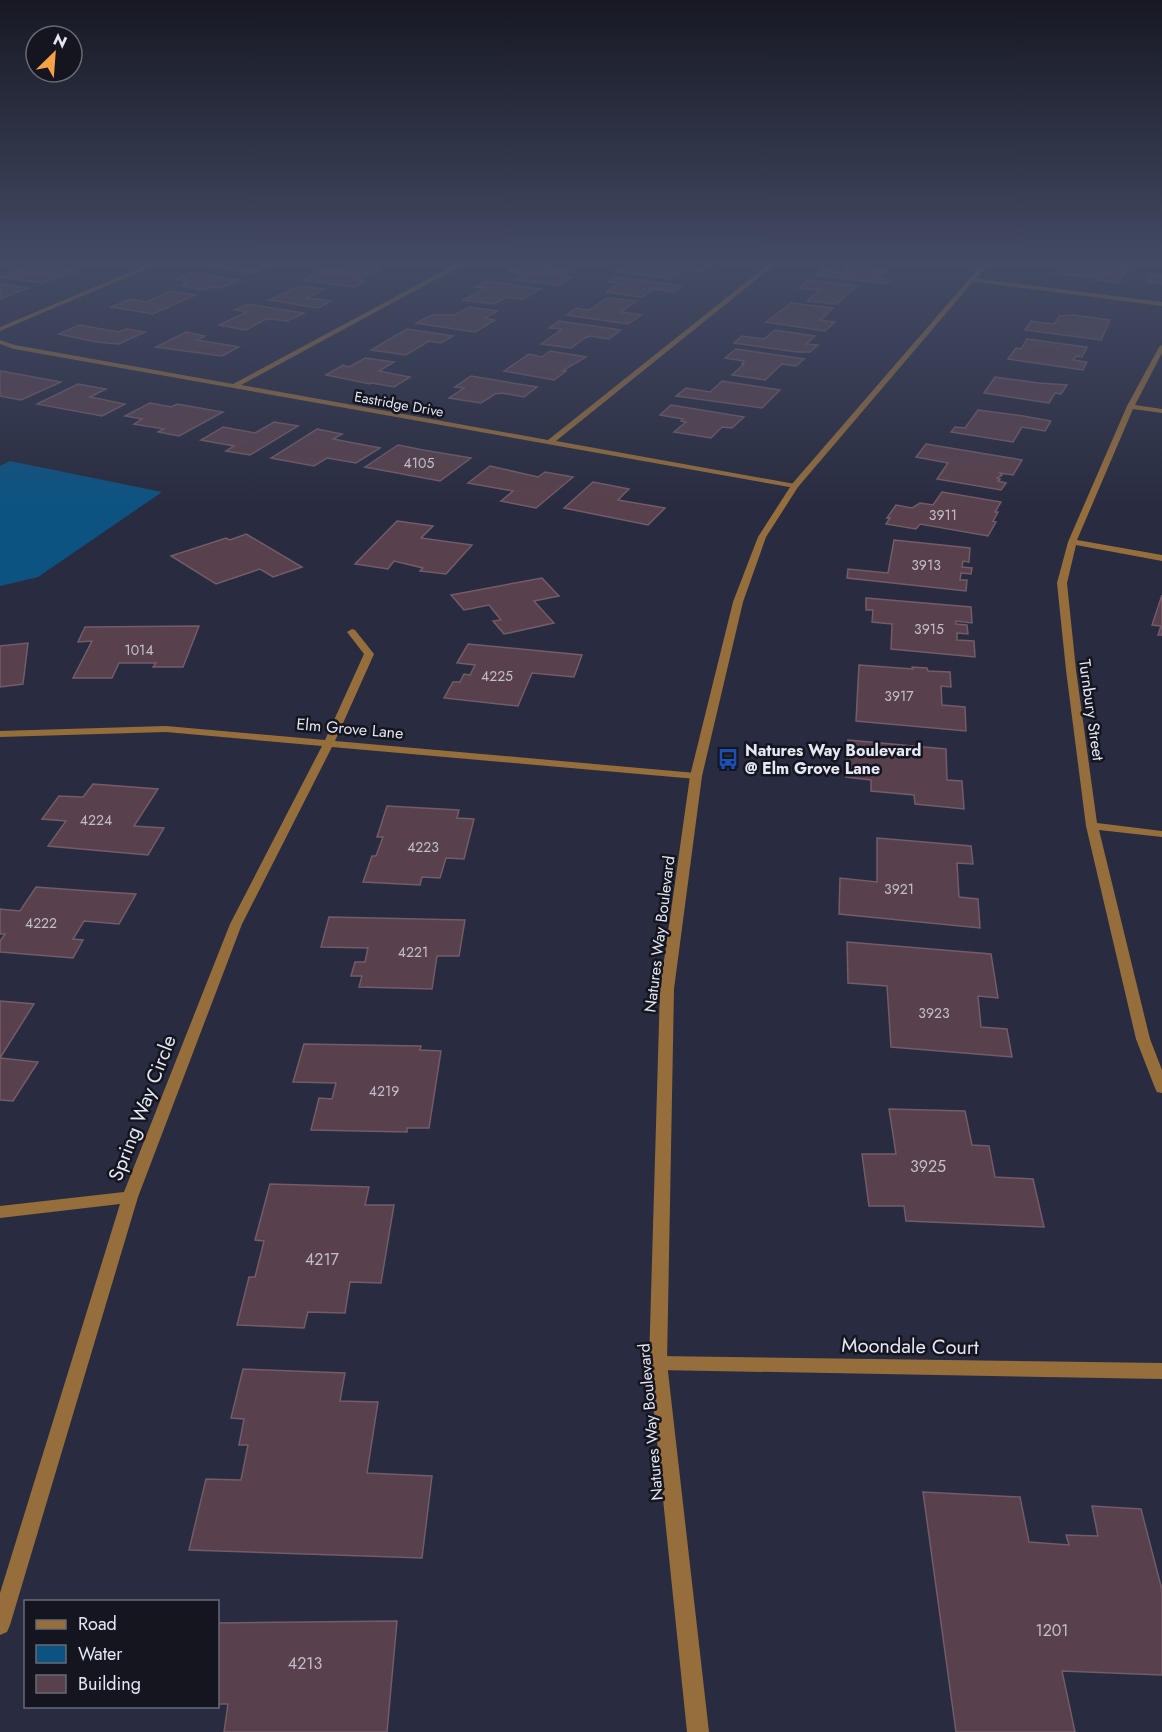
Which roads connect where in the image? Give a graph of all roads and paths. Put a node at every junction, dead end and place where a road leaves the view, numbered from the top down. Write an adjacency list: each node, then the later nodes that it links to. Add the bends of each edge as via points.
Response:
1 (5, 344): 6 (street, Eastridge Drive)
2 (312, 344): 6 (street)
3 (673, 344): 9 (street)
4 (917, 344): 10 (street, Natures Way Boulevard)
5 (1162, 347): 7 (street, Turnbury Street)
6 (232, 387): 9 (street, Eastridge Drive)
7 (1131, 406): 8 (street); 11 (street, Turnbury Street)
8 (1162, 411)
9 (549, 443): 10 (street, Eastridge Drive)
10 (795, 486): 16 (street, Natures Way Boulevard, via 762,537 738,602)
11 (1072, 542): 12 (street); 17 (street, Turnbury Street, via 1062,583)
12 (1162, 558)
13 (352, 632): 15 (street, Spring Way Circle, via 369,654)
14 (0, 734): 15 (street, Elm Grove Lane, via 166,729)
15 (328, 742): 16 (street, Elm Grove Lane); 20 (street, Spring Way Circle, via 236,924)
16 (696, 776): 22 (street, Natures Way Boulevard, via 666,989)
17 (1092, 826): 18 (street); 19 (street, Turnbury Street, via 1143,1039)
18 (1162, 834)
19 (1162, 1088)
20 (130, 1197): 21 (street); 24 (street, Spring Way Circle)
21 (0, 1212)
22 (658, 1363): 23 (street, Moondale Court); 25 (street, Natures Way Boulevard)
23 (1162, 1371)
24 (0, 1625)
25 (698, 1732)

